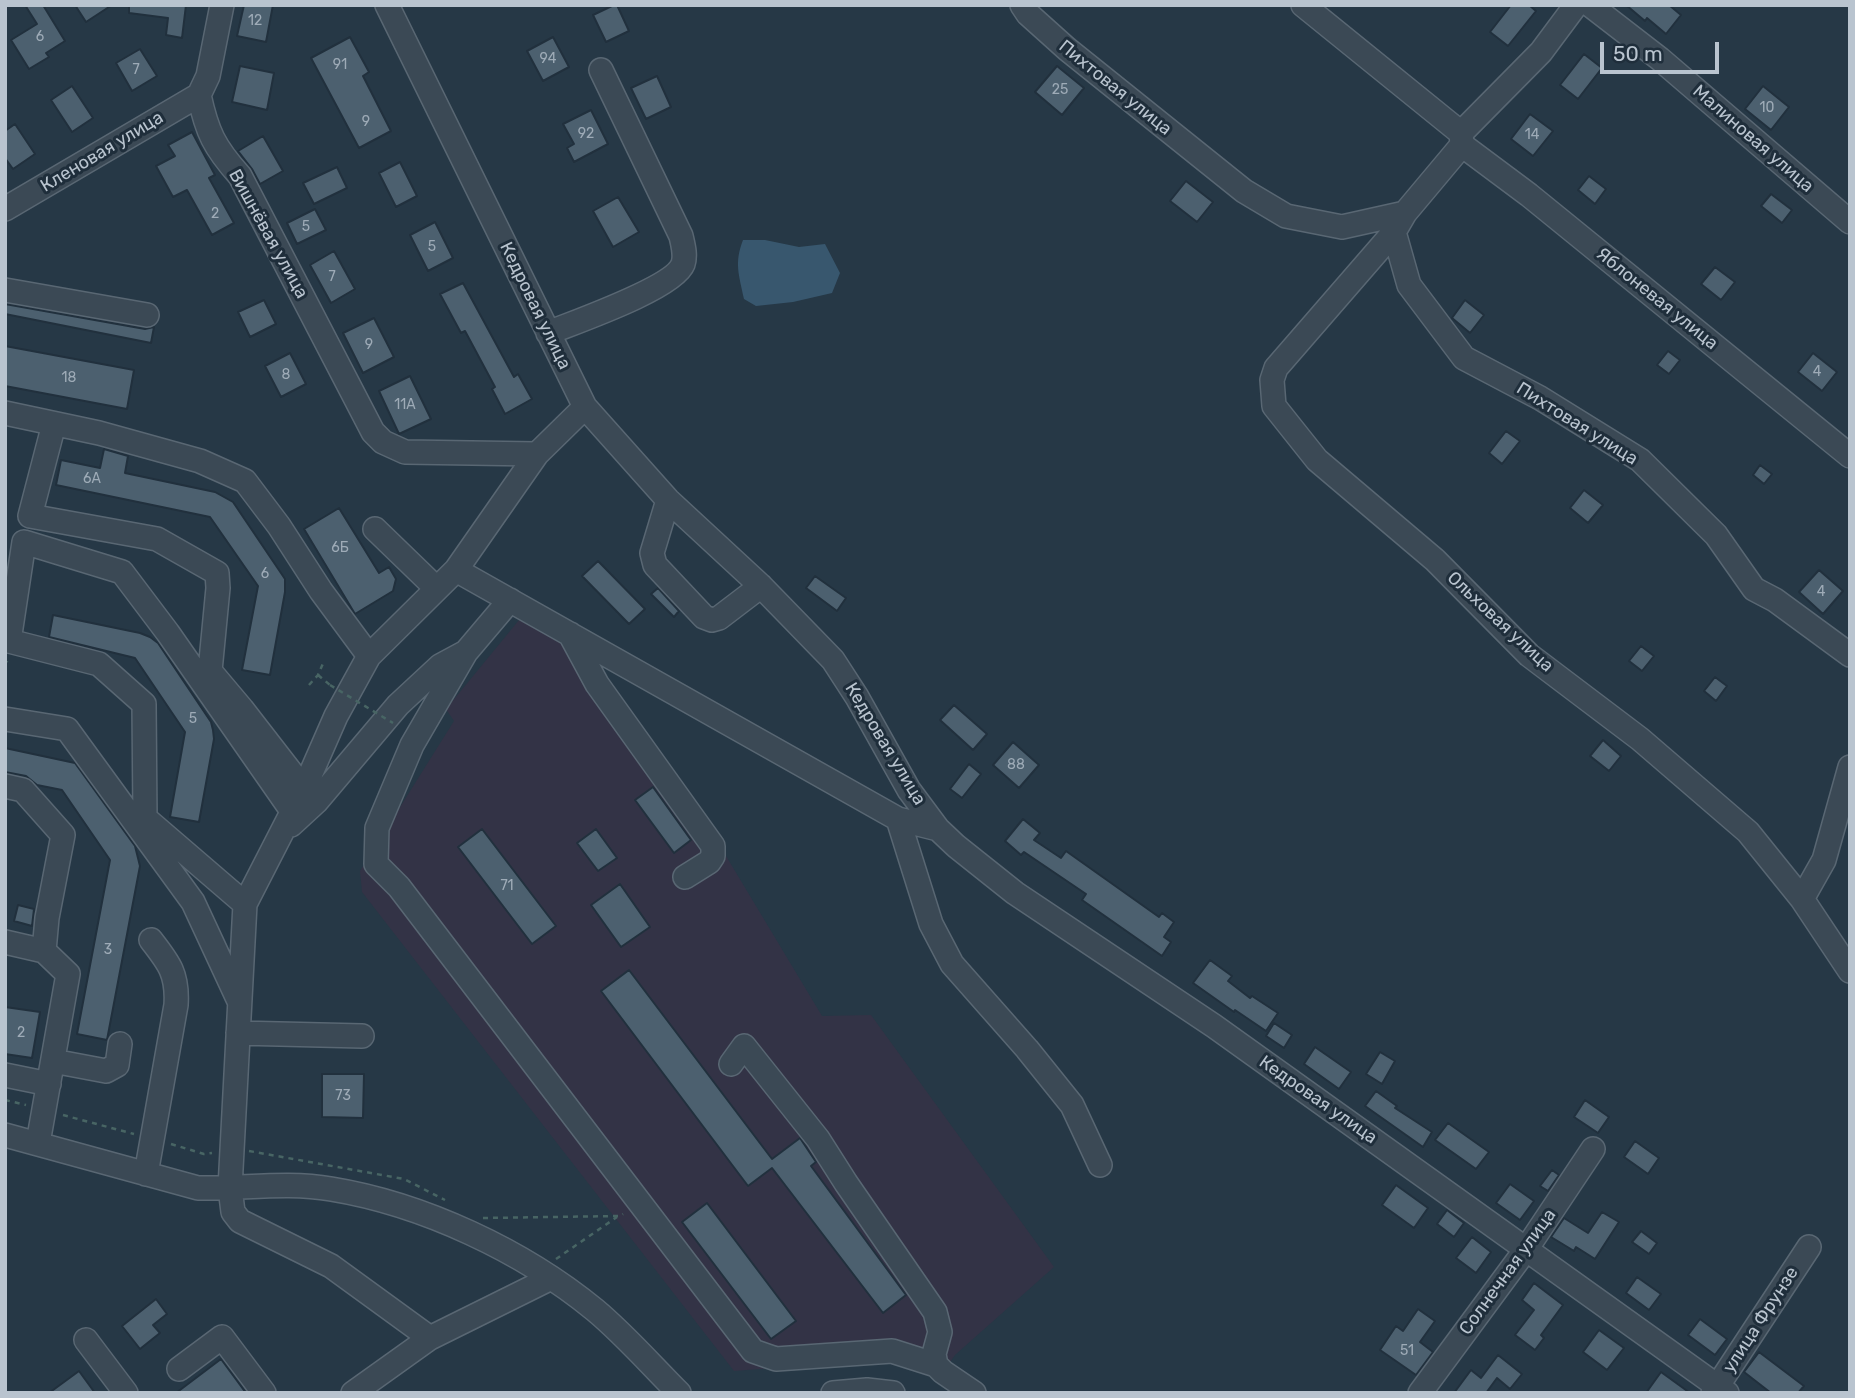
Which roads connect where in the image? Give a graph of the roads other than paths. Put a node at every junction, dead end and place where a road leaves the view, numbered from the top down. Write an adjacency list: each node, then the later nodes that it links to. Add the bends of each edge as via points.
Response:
1 (222, 5): 8 (street, via 208,76)
2 (387, 5): 15 (street, Кедровая улица)
3 (1022, 5): 12 (street, Пихтовая улица, via 1067,49 1244,191 1286,216 1342,227)
4 (1303, 5): 9 (street, Яблоневая улица)
5 (1576, 5): 9 (street, via 1541,52)
6 (1590, 5): 11 (street, Малиновая улица)
7 (601, 70): 15 (street, via 681,236 684,262 658,287)
8 (199, 95): 10 (street, Кленовая улица); 19 (street, Вишнёвая улица, via 205,124 219,153 240,176 373,432 405,452)
9 (1462, 139): 12 (street); 20 (street, Яблоневая улица)
10 (5, 209)
11 (1850, 222)
12 (1399, 223): 29 (street, Пихтовая улица, via 1409,285 1464,358 1540,398 1640,460 1716,535 1754,589); 40 (street, Ольховая улица, via 1276,368 1271,392 1274,406 1317,460 1435,560 1529,654 1640,739 1748,832)
13 (5, 289): 14 (street)
14 (146, 315)
15 (548, 333): 16 (street, Кедровая улица)
16 (585, 407): 19 (street); 21 (street, Кедровая улица)
17 (5, 413): 18 (street)
18 (54, 424): 30 (street, via 200,461 244,481); 34 (street, via 30,516 157,539 217,573 210,671)
19 (537, 454): 23 (street)
20 (1850, 456)
21 (668, 500): 24 (street, Кедровая улица); 24 (street, via 652,559 704,617 719,618)
22 (375, 529): 25 (street)
23 (456, 570): 25 (street); 26 (street)
24 (761, 586): 37 (street, Кедровая улица, via 833,660 909,790)
25 (436, 588): 30 (street)
26 (510, 600): 27 (street); 28 (street)
27 (570, 635): 36 (street); 39 (street, via 597,684 713,846 709,862)
28 (466, 652): 38 (street, via 440,666 398,705 316,802); 65 (street, via 412,745 377,828 376,864 399,887 753,1351 776,1359 892,1351)
29 (1850, 655)
30 (369, 656): 34 (street)
31 (5, 719): 46 (street, via 66,729 193,902)
32 (1850, 767): 40 (street, via 1824,860)
33 (5, 786): 44 (street, via 23,790 63,835)
34 (303, 789): 35 (street)
35 (292, 811): 38 (street); 41 (street, via 122,572 24,542 9,641 99,664 145,704 145,818)
36 (898, 819): 37 (street); 57 (street, via 930,924 952,964 1072,1105)
37 (938, 829): 61 (street, Кедровая улица, via 1015,893 1214,1026)
38 (280, 834): 41 (street)
39 (685, 877)
40 (1802, 899): 45 (street, Ольховая улица)
41 (245, 904): 46 (street)
42 (150, 940): 58 (street, via 170,963 177,987)
43 (5, 942): 44 (street)
44 (44, 951): 50 (street, via 68,974)
45 (1850, 971)
46 (241, 1004): 47 (street)
47 (238, 1033): 48 (street); 59 (street)
48 (362, 1036)
49 (120, 1044): 50 (street, via 117,1065 106,1072)
50 (53, 1061): 53 (street)
51 (730, 1063): 65 (street, via 744,1046 818,1139 935,1312 940,1332)
52 (5, 1075): 53 (street)
53 (49, 1084): 55 (street)
54 (5, 1135): 55 (street)
55 (38, 1143): 58 (street)
56 (1593, 1149): 61 (street, Солнечная улица)
57 (1100, 1165)
58 (146, 1174): 59 (street, via 198,1188)
59 (230, 1188): 62 (street, via 303,1185 362,1195 440,1221); 63 (street, via 233,1212 240,1221 331,1266)
60 (1809, 1247): 67 (street, улица Фрунзе)
61 (1527, 1248): 67 (street, Кедровая улица); 75 (street, Солнечная улица)
62 (551, 1270): 63 (street); 71 (street)
63 (430, 1338): 70 (street)
64 (86, 1340): 68 (street)
65 (936, 1365): 74 (street)
66 (178, 1369): 69 (street, via 222,1337)
67 (1719, 1391)
68 (127, 1393)
69 (264, 1393)
70 (353, 1393)
71 (678, 1393)
72 (833, 1393): 73 (street)
73 (893, 1393)
74 (974, 1393)
75 (1420, 1393)

